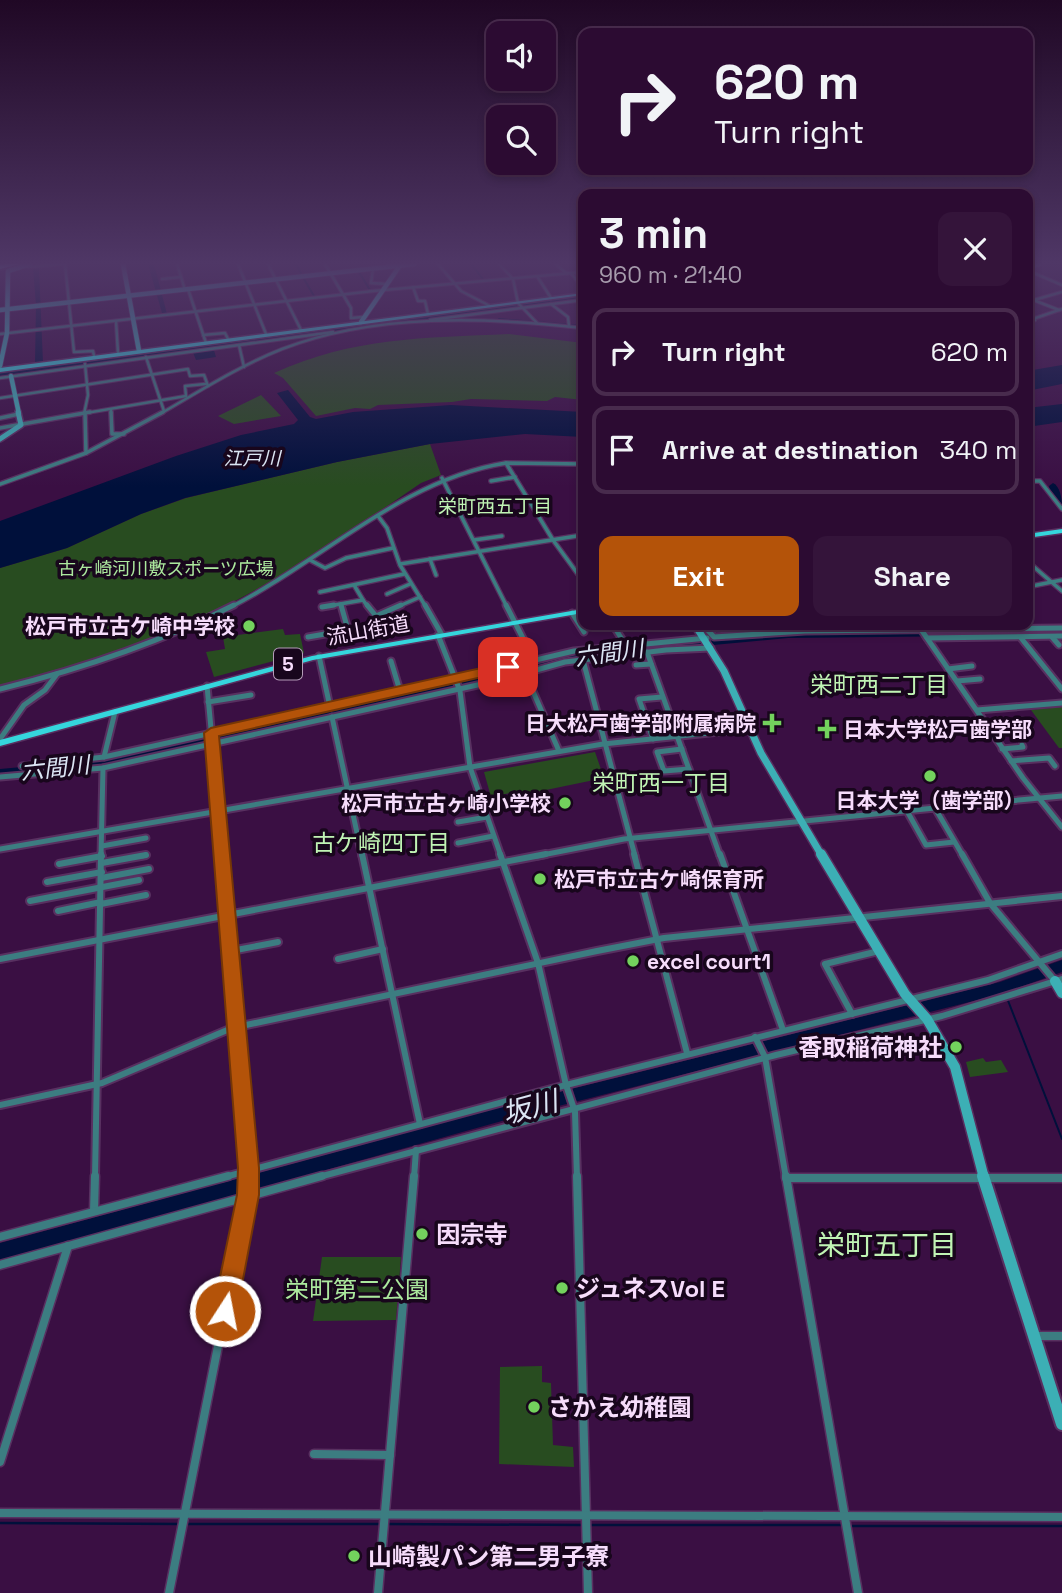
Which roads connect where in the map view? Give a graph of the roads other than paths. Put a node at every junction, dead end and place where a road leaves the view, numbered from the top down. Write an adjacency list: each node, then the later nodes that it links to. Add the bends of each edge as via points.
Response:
1 (6, 338): 21 (street)
2 (72, 338): 17 (street, via 74,352 93,351)
3 (117, 338): 15 (street)
4 (137, 338): 13 (street)
5 (204, 338): 11 (street)
6 (233, 338): 9 (main road)
7 (290, 338): 10 (street)
8 (319, 338): 16 (street)
9 (228, 339): 11 (main road)
10 (269, 341): 12 (street); 16 (street)
11 (205, 342): 13 (main road)
12 (239, 345): 14 (street); 20 (street)
13 (139, 351): 15 (main road)
14 (185, 352): 18 (street); 22 (street)
15 (118, 353): 17 (main road)
16 (275, 353): 20 (street)
17 (94, 356): 19 (main road)
18 (146, 357): 19 (street); 23 (street)
19 (85, 361): 21 (main road); 24 (street); 26 (street)
20 (244, 367): 27 (street)
21 (0, 368)
22 (188, 369): 23 (street); 27 (street, via 190,376 204,375)
23 (154, 374): 26 (street); 31 (street)
24 (11, 376): 25 (street); 28 (street)
25 (0, 377)
26 (87, 384): 28 (street); 34 (street)
27 (206, 385): 29 (street); 29 (street, via 185,386)
28 (15, 396): 30 (street); 35 (street)
29 (188, 397): 31 (street); 33 (street)
30 (0, 398)
31 (161, 400): 32 (street); 33 (street)
32 (111, 411): 34 (street); 39 (street, via 112,434)
33 (164, 411): 39 (street)
34 (84, 414): 37 (street); 41 (street)
35 (19, 415): 36 (street); 37 (street)
36 (0, 418)
37 (21, 425): 38 (street); 40 (street)
38 (0, 428)
39 (125, 434): 41 (street)
40 (0, 439)
41 (86, 453): 48 (street)
42 (506, 463): 43 (street); 44 (street); 45 (street)
43 (578, 464)
44 (515, 477): 46 (street); 56 (street)
45 (442, 478): 50 (street); 55 (street)
46 (491, 481)
47 (1033, 481): 49 (street, via 1040,481)
48 (0, 484)
49 (1062, 509)
50 (378, 516): 57 (street); 60 (street)
51 (1062, 531): 52 (main road)
52 (1033, 535)
53 (502, 536): 55 (street)
54 (578, 536): 56 (street)
55 (474, 540): 58 (street)
56 (553, 540): 58 (street); 64 (street)
57 (393, 548): 60 (street, via 346,558 325,568); 61 (street)
58 (480, 551): 59 (street); 80 (street)
59 (430, 559): 61 (street); 65 (street)
60 (310, 560): 110 (street, via 202,620)
61 (400, 564): 63 (street)
62 (1033, 566): 67 (street)
63 (404, 573): 68 (street); 69 (street)
64 (578, 574)
65 (436, 575)
66 (1062, 580): 67 (street)
67 (1052, 582): 70 (street); 71 (street)
68 (410, 584): 73 (street); 74 (street)
69 (354, 585): 72 (street); 75 (street)
70 (1033, 586)
71 (1062, 591)
72 (320, 592)
73 (387, 594)
74 (420, 597): 75 (street, via 376,616); 90 (street)
75 (363, 600): 76 (street)
76 (341, 604): 77 (street); 93 (street, via 348,630)
77 (322, 607)
78 (578, 612): 79 (main road, 流山街道 / 5)
79 (572, 613): 80 (main road, 流山街道 / 5); 81 (street)
80 (515, 622): 90 (main road, 流山街道 / 5); 102 (street)
81 (578, 622)
82 (1033, 627): 83 (street)
83 (1062, 628)
84 (616, 630): 97 (street)
85 (700, 630): 94 (street)
86 (705, 630): 94 (street)
87 (839, 630): 89 (street)
88 (922, 630): 95 (street)
89 (812, 631): 94 (street)
90 (440, 635): 101 (main road, 流山街道 / 5); 111 (street)
91 (1062, 636): 92 (street)
92 (1052, 637): 96 (street); 98 (street)
93 (308, 638)
94 (709, 638): 97 (street); 99 (street)
95 (927, 638): 96 (street); 108 (street)
96 (1021, 638): 117 (street)
97 (625, 644): 102 (street)
98 (1059, 645)
99 (713, 648): 100 (street); 130 (street)
100 (647, 652): 103 (street); 105 (street)
101 (319, 656): 114 (main road, 流山街道 / 5); 123 (street)
102 (534, 660): 111 (street)
103 (583, 660): 109 (street); 128 (street)
104 (391, 661): 118 (street)
105 (651, 664): 106 (street); 120 (street)
106 (636, 665)
107 (972, 666): 108 (street)
108 (948, 668): 113 (street)
109 (525, 673): 116 (street); 141 (street)
110 (58, 674): 115 (street); 135 (street, via 24,705)
111 (455, 679): 116 (street); 118 (street)
112 (980, 679): 113 (street)
113 (957, 681): 124 (street)
114 (207, 687): 121 (street); 125 (main road, 流山街道 / 5)
115 (0, 689)
116 (459, 689): 127 (street); 146 (street)
117 (1062, 689)
118 (400, 691): 123 (street)
119 (251, 695): 121 (street)
120 (662, 696): 133 (street); 134 (street, via 639,699)
121 (208, 702): 131 (street)
122 (1062, 703): 124 (street)
123 (330, 707): 131 (street)
124 (977, 710): 132 (street)
125 (115, 712): 135 (main road, 流山街道 / 5); 142 (street)
126 (619, 715): 128 (street)
127 (332, 717): 136 (street); 150 (street)
128 (597, 717): 137 (street)
129 (1023, 722): 132 (street, via 1030,730)
130 (748, 729): 133 (street); 157 (street)
131 (211, 733): 136 (street); 142 (street)
132 (992, 733): 140 (street)
133 (677, 737): 134 (street); 139 (street)
134 (653, 739): 137 (street)
135 (0, 741)
136 (213, 744): 147 (street); 154 (street)
137 (603, 744): 141 (street); 164 (street)
138 (1022, 745): 140 (street)
139 (682, 749): 148 (street); 148 (street, via 657,752 664,771)
140 (1002, 749): 143 (street)
141 (559, 751): 146 (street)
142 (104, 757): 144 (street)
143 (1010, 761): 145 (street, via 1049,758); 152 (street)
144 (22, 766)
145 (1055, 766)
146 (470, 767): 150 (street); 156 (street)
147 (103, 768): 149 (street); 161 (street)
148 (689, 769): 160 (street)
149 (0, 777)
150 (348, 788): 154 (street); 178 (street)
151 (1062, 796): 152 (street)
152 (1037, 798): 153 (street); 159 (street)
153 (935, 808): 155 (street); 165 (street)
154 (219, 811): 161 (street); 185 (street)
155 (907, 811): 157 (street); 165 (street, via 926,845)
156 (487, 817): 158 (street); 162 (street)
157 (802, 821): 160 (street); 186 (street)
158 (458, 822)
159 (1062, 827)
160 (711, 830): 164 (street); 187 (street)
161 (103, 831): 167 (street); 168 (street)
162 (493, 836): 166 (street); 171 (street)
163 (146, 838): 167 (street)
164 (630, 838): 171 (street); 189 (street)
165 (954, 842): 183 (street)
166 (458, 843)
167 (102, 846): 170 (street)
168 (0, 849)
169 (146, 855): 170 (street)
170 (102, 860): 172 (street); 174 (street)
171 (503, 863): 178 (street); 197 (street)
172 (60, 864)
173 (149, 869): 174 (street)
174 (101, 875): 176 (street); 177 (street)
175 (139, 880): 177 (street)
176 (47, 882)
177 (101, 887): 181 (street); 182 (street)
178 (369, 888): 185 (street); 191 (street)
179 (146, 895): 182 (street)
180 (1062, 896): 183 (street)
181 (30, 901)
182 (101, 903): 184 (street); 188 (street)
183 (990, 903): 186 (street); 198 (street)
184 (58, 911)
185 (228, 915): 188 (street); 192 (street)
186 (859, 917): 187 (street); 193 (street)
187 (747, 929): 189 (street); 206 (street)
188 (100, 939): 195 (street); 210 (street)
189 (656, 939): 197 (street); 208 (street)
190 (278, 942): 192 (street)
191 (383, 949): 196 (street); 201 (street)
192 (231, 951): 205 (street)
193 (879, 951): 202 (street); 203 (street, via 825,964)
194 (1062, 954): 198 (street)
195 (0, 959)
196 (338, 959)
197 (538, 963): 201 (street); 211 (street)
198 (1040, 964): 199 (street); 202 (street)
199 (1057, 980): 200 (street); 204 (street, via 995,1001)
200 (1062, 993)
201 (392, 995): 205 (street); 214 (street)
202 (910, 1000): 203 (street); 204 (street)
203 (852, 1014): 206 (street)
204 (923, 1017): 209 (street); 218 (street, via 955,1067)
205 (238, 1027): 210 (street); 216 (street)
206 (783, 1030): 207 (street)
207 (755, 1038): 208 (street); 209 (street)
208 (687, 1054): 211 (street)
209 (765, 1055): 213 (street); 217 (street)
210 (97, 1084): 212 (street); 221 (street)
211 (566, 1084): 213 (street); 214 (street)
212 (0, 1105)
213 (573, 1108): 215 (street); 236 (street)
214 (420, 1124): 216 (street)
215 (416, 1150): 220 (street); 229 (street)
216 (248, 1170): 220 (street); 221 (street)
217 (786, 1178): 218 (street); 233 (street)
218 (984, 1178): 219 (street); 225 (street)
219 (1062, 1178)
220 (248, 1194): 223 (street); 234 (street)
221 (94, 1211): 222 (street)
222 (0, 1237)
223 (68, 1246): 224 (street); 230 (street)
224 (0, 1265)
225 (1034, 1336): 226 (street); 227 (street)
226 (1062, 1336)
227 (1062, 1424)
228 (314, 1454): 229 (street)
229 (390, 1455): 235 (street)
230 (0, 1462)
231 (0, 1513): 234 (street)
232 (1062, 1517): 233 (street)
233 (846, 1519): 236 (street); 240 (street)
234 (183, 1520): 235 (street); 237 (street)
235 (385, 1521): 236 (street); 238 (street)
236 (587, 1522): 239 (street)
237 (169, 1593)
238 (378, 1593)
239 (588, 1593)
240 (859, 1593)

